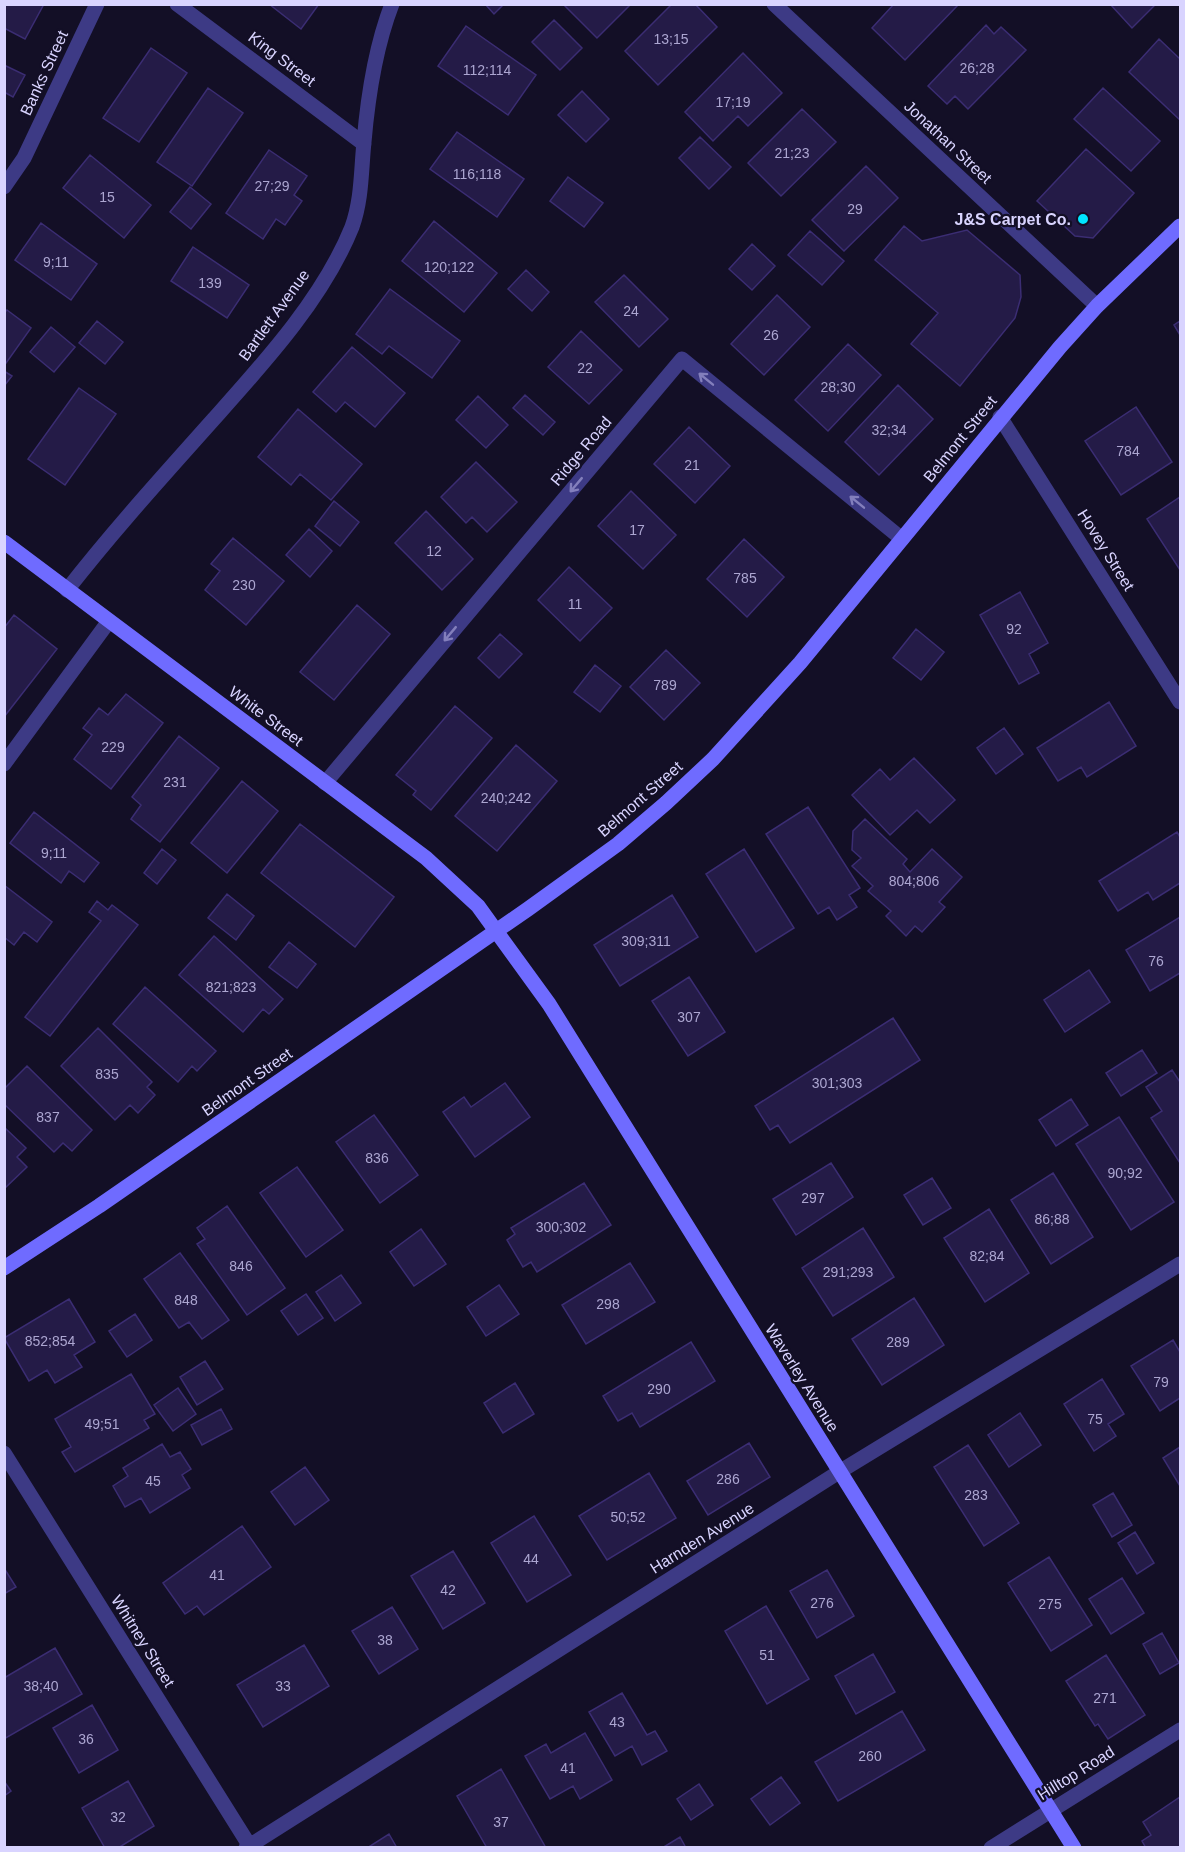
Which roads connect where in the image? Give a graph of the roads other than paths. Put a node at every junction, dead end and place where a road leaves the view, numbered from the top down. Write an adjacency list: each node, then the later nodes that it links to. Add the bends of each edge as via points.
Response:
1 (97, 4): 6 (street, Banks Street, via 24,158)
2 (177, 4): 5 (street, King Street)
3 (392, 4): 5 (street, Bartlett Avenue, via 383,27 369,94)
4 (774, 4): 8 (street, Jonathan Street)
5 (364, 144): 12 (street, Bartlett Avenue, via 363,182 352,226 300,316)
6 (4, 187)
7 (1180, 226): 8 (street, Belmont Street)
8 (1097, 306): 9 (street, Belmont Street)
9 (1000, 417): 10 (street, Belmont Street); 14 (street, Hovey Street)
10 (902, 539): 16 (street, Ridge Road, one-way to 16, via 682,359); 17 (street, Belmont Street, via 800,663 713,759 618,844)
11 (4, 542): 12 (street, White Street)
12 (67, 590): 13 (street, White Street)
13 (109, 621): 15 (street); 16 (street, White Street)
14 (1180, 702)
15 (4, 764)
16 (325, 783): 17 (street, White Street, via 452,881)
17 (496, 930): 19 (street, Belmont Street); 21 (street, Waverley Avenue, via 555,1014)
18 (1180, 1264): 21 (street, Harnden Avenue)
19 (4, 1268)
20 (4, 1453): 24 (street, Whitney Street)
21 (839, 1472): 23 (street, Waverley Avenue); 24 (street, Harnden Avenue)
22 (1180, 1730): 23 (street, Hilltop Road)
23 (1050, 1811): 25 (street, Hilltop Road); 26 (street, Waverley Avenue)
24 (249, 1847)
25 (991, 1848)
26 (1074, 1848)

